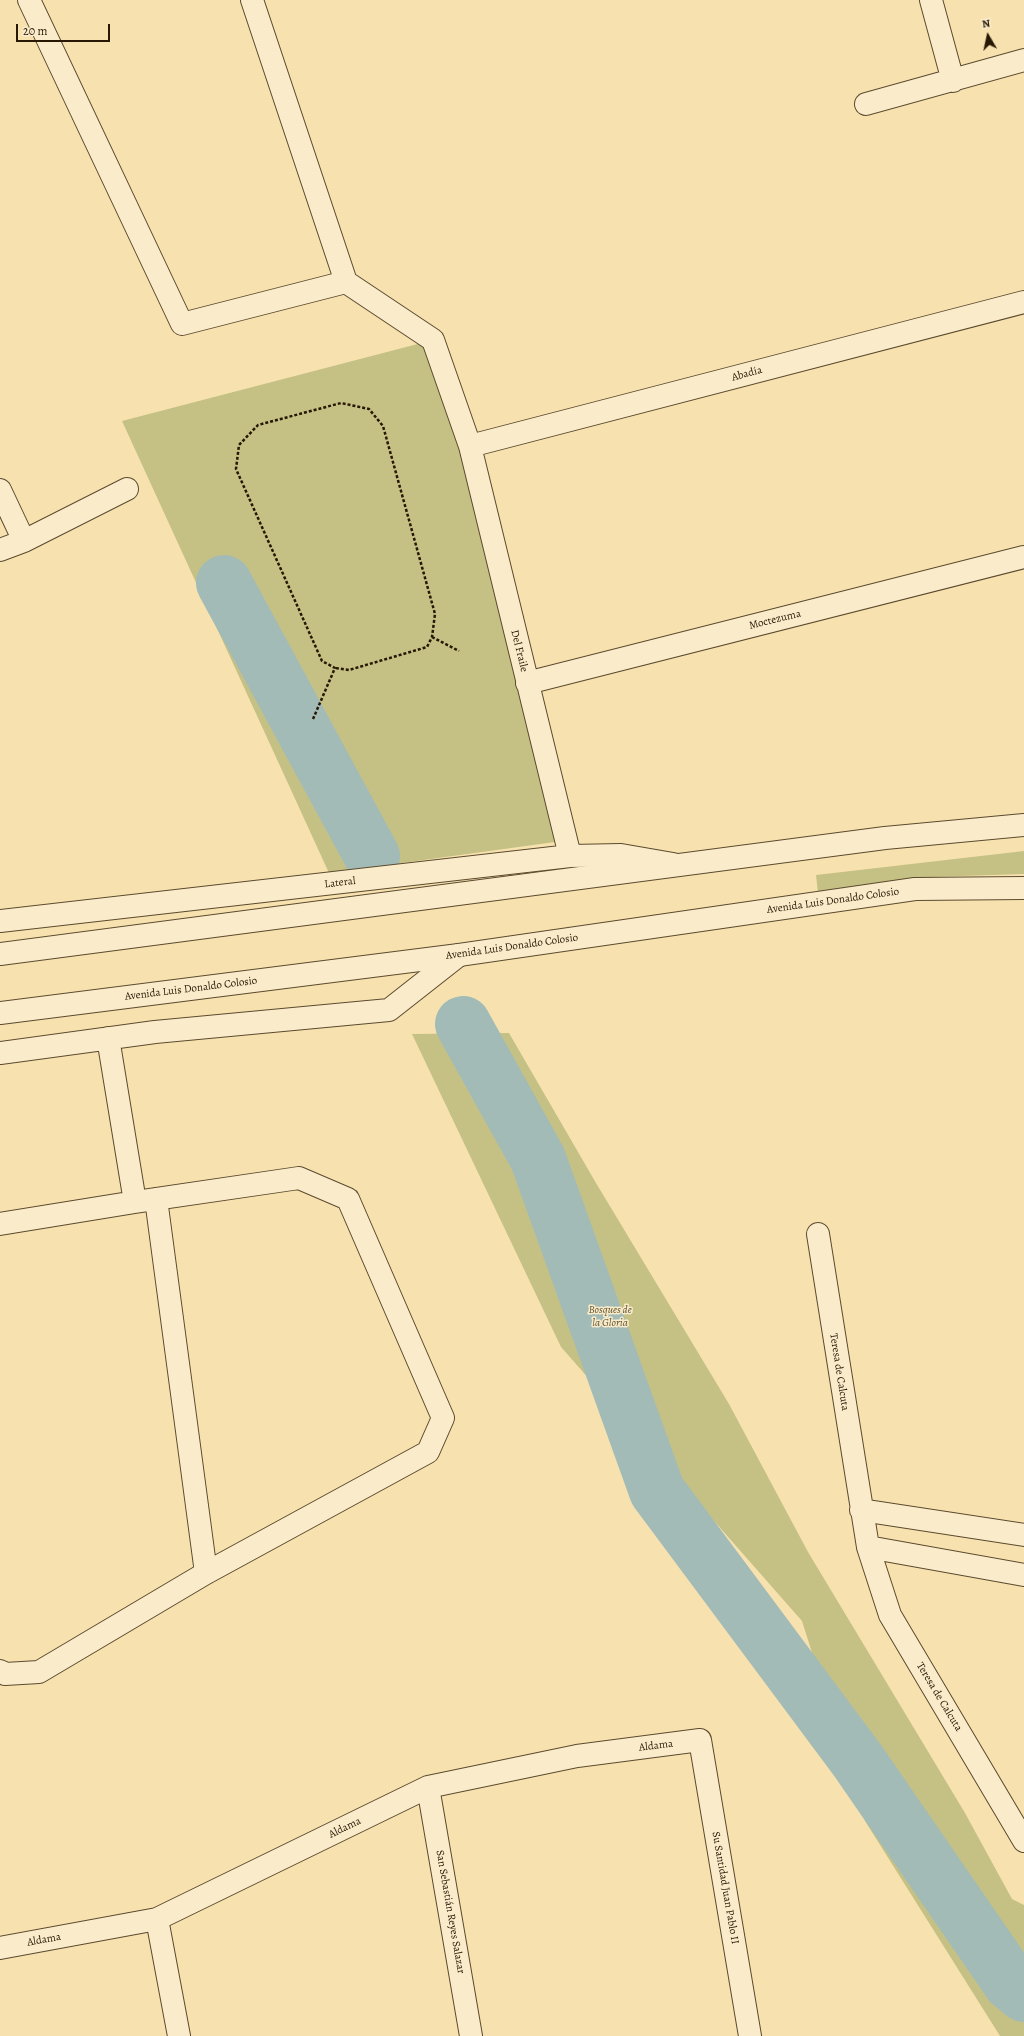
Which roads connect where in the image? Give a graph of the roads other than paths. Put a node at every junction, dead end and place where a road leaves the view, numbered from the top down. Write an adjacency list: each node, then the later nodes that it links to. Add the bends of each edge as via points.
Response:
1 (29, 0): 7 (street, via 182,324)
2 (252, 0): 7 (street)
3 (931, 0): 5 (street)
4 (1024, 60): 5 (street)
5 (952, 81): 6 (street)
6 (866, 104)
7 (346, 282): 9 (street, Del Fraile, via 433,340)
8 (1024, 302): 9 (street, Abadía)
9 (470, 446): 15 (street, Del Fraile)
10 (127, 489): 12 (street)
11 (0, 490): 12 (street)
12 (24, 541): 13 (street)
13 (0, 550)
14 (1024, 557): 15 (street, Moctezuma)
15 (527, 683): 17 (street, Del Fraile)
16 (1024, 825): 18 (street, via 885,838)
17 (570, 856): 18 (street, Lateral, via 621,855); 20 (street, Lateral)
18 (680, 865): 21 (street)
19 (1024, 888): 22 (street, Avenida Luis Donaldo Colosio, via 915,889)
20 (0, 922)
21 (0, 954)
22 (459, 955): 23 (street, Avenida Luis Donaldo Colosio); 24 (street, via 389,1010)
23 (0, 1013)
24 (108, 1038): 25 (street); 27 (street)
25 (0, 1053)
26 (156, 1199): 27 (street); 33 (street); 33 (street, via 299,1178 348,1199 443,1418 428,1452)
27 (135, 1202): 28 (street)
28 (0, 1224)
29 (818, 1234): 30 (street, Teresa de Calcuta)
30 (861, 1510): 31 (street); 32 (street, Teresa de Calcuta)
31 (1024, 1535)
32 (868, 1547): 34 (street); 38 (street, Teresa de Calcuta, via 890,1615)
33 (206, 1573): 35 (street, via 39,1672 5,1674)
34 (1024, 1575)
35 (0, 1671)
36 (700, 1740): 37 (street, Aldama, via 577,1756); 43 (street, Su Santidad Juan Pablo II)
37 (428, 1787): 39 (street, Aldama); 42 (street, San Sebastián Reyes Salazar)
38 (1024, 1841)
39 (157, 1919): 40 (street, Aldama); 41 (street)
40 (0, 1948)
41 (179, 2036)
42 (471, 2036)
43 (750, 2036)

